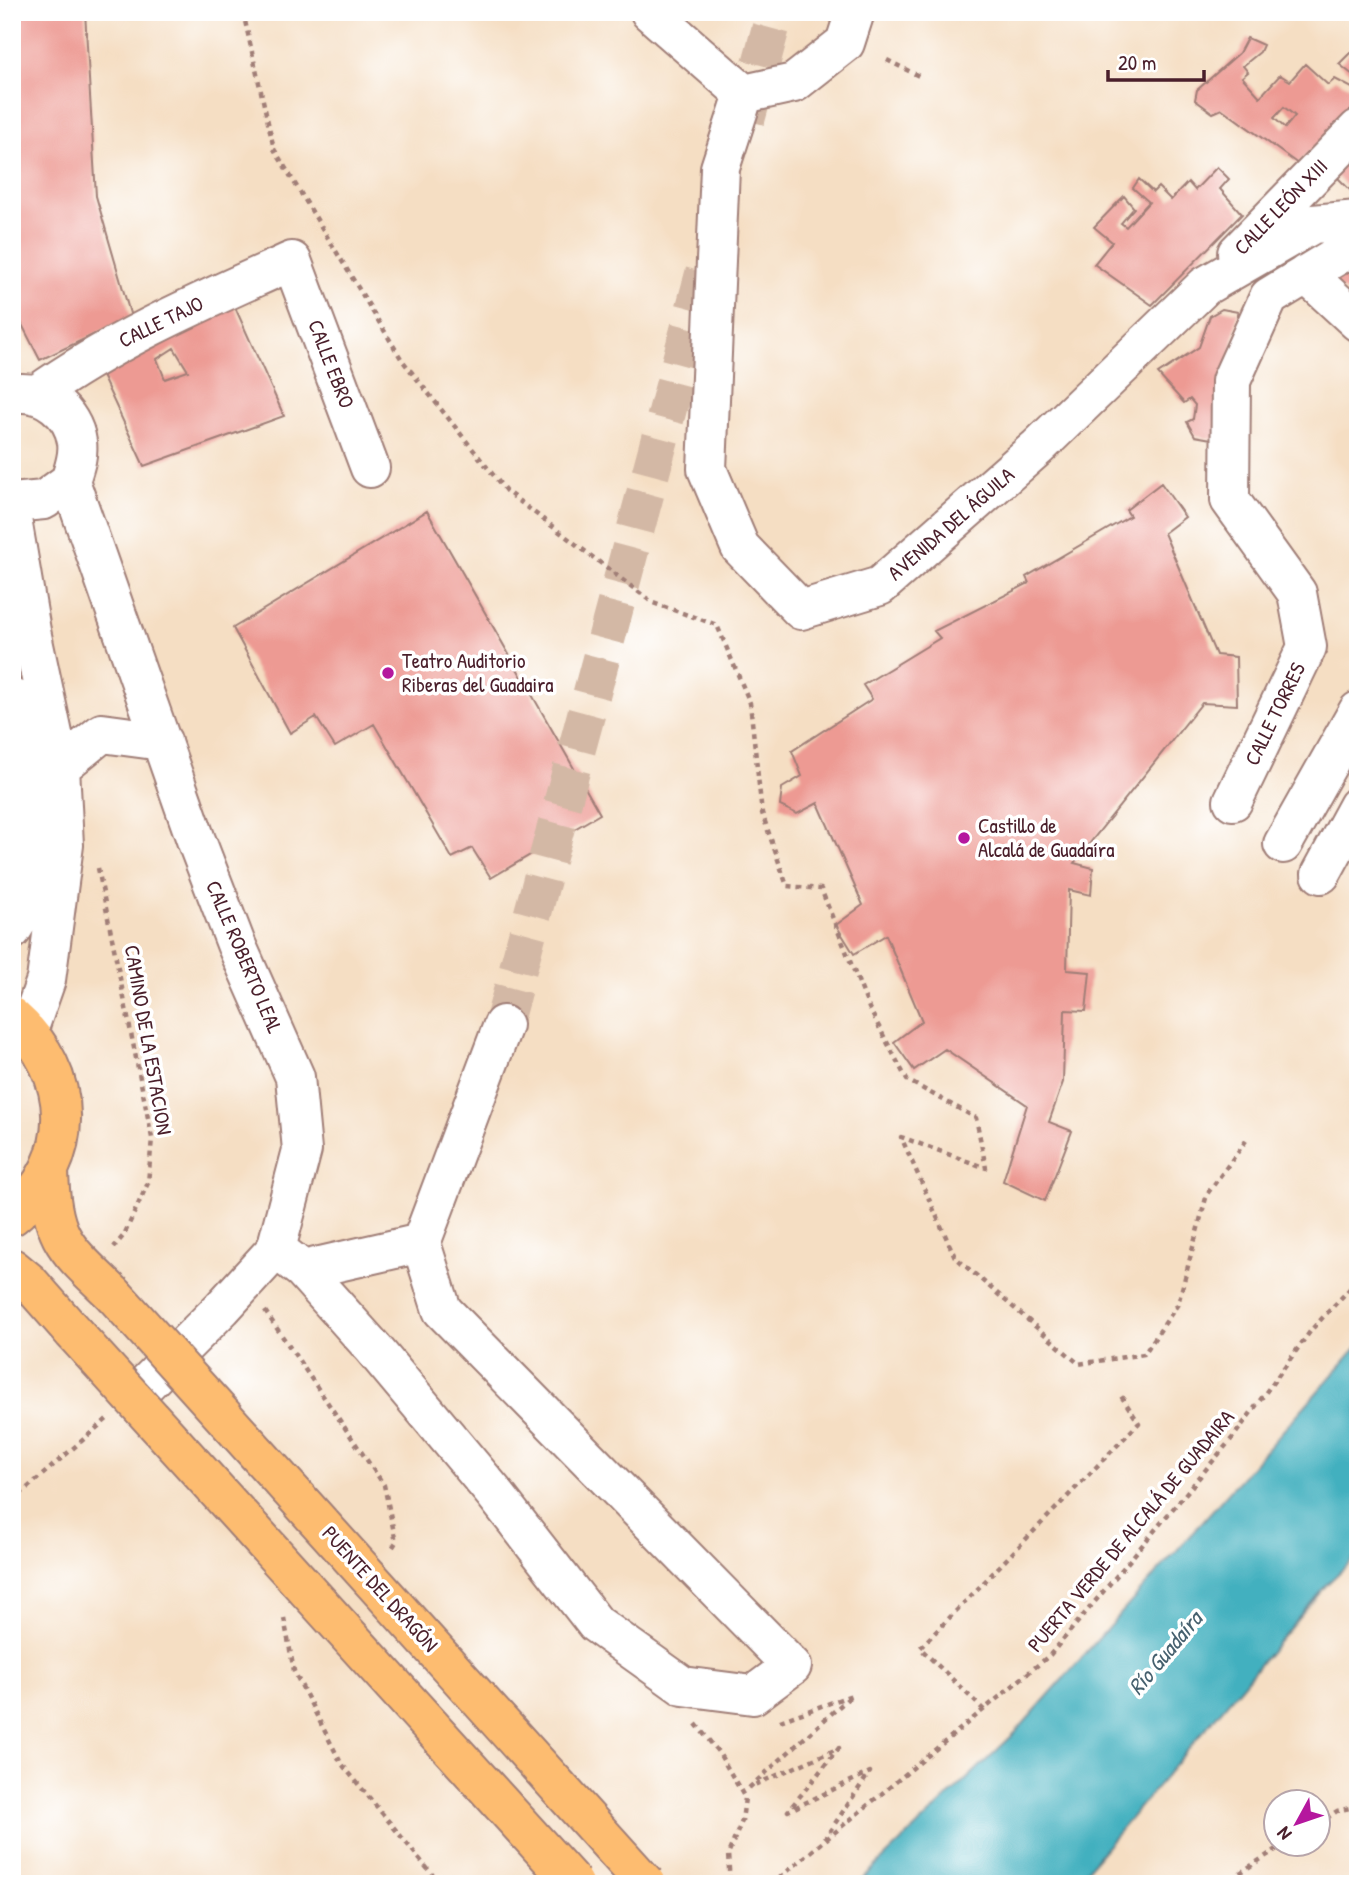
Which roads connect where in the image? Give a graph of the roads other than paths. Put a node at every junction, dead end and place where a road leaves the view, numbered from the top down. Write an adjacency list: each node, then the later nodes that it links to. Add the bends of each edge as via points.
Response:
1 (650, 12): 3 (street)
2 (855, 12): 3 (street, via 845,43 794,83)
3 (744, 94): 9 (street, AVENIDA DEL ÁGUILA, via 720,168 707,469 740,547 801,610 880,586 1038,447)
4 (1358, 129): 9 (street, CALLE LEÓN XIII)
5 (1358, 220): 9 (street, AVENIDA DEL ÁGUILA, via 1313,225)
6 (1358, 243): 8 (street, CALLE TORRES)
7 (292, 261): 11 (street, CALLE TAJO, via 147,326); 12 (street, CALLE EBRO)
8 (1306, 274): 10 (street); 20 (street, CALLE TORRES, via 1269,297 1231,381 1230,500 1297,593 1307,647)
9 (1205, 286)
10 (1358, 322)
11 (24, 395): 13 (street, via 52,402 74,428 78,445)
12 (370, 468)
13 (70, 481): 14 (street, via 44,500); 18 (street, CALLE ROBERTO LEAL)
14 (12, 503)
15 (12, 519): 19 (street)
16 (12, 698): 24 (street, via 32,848 20,918)
17 (1358, 710): 22 (street)
18 (162, 741): 19 (street, via 102,733); 30 (street, CALLE ROBERTO LEAL, via 236,944 295,1077 302,1150)
19 (60, 767): 25 (street, via 64,845 46,980)
20 (1233, 801)
21 (1358, 806): 23 (street)
22 (1283, 844)
23 (1321, 874)
24 (12, 930)
25 (20, 1024): 27 (main road, via 51,1066 60,1097 59,1140)
26 (503, 1025): 29 (street)
27 (49, 1171): 28 (main road); 34 (main road, PUENTE DEL DRAGÓN, bridge, via 54,1224 74,1255)
28 (12, 1216)
29 (421, 1243): 30 (street); 30 (street, via 442,1310 792,1666 753,1695 683,1686 596,1623 408,1390)
30 (289, 1259): 32 (street, CALLE ROBERTO LEAL, via 245,1282)
31 (12, 1268): 33 (main road, bridge)
32 (136, 1394)
33 (574, 1884)
34 (646, 1884)

